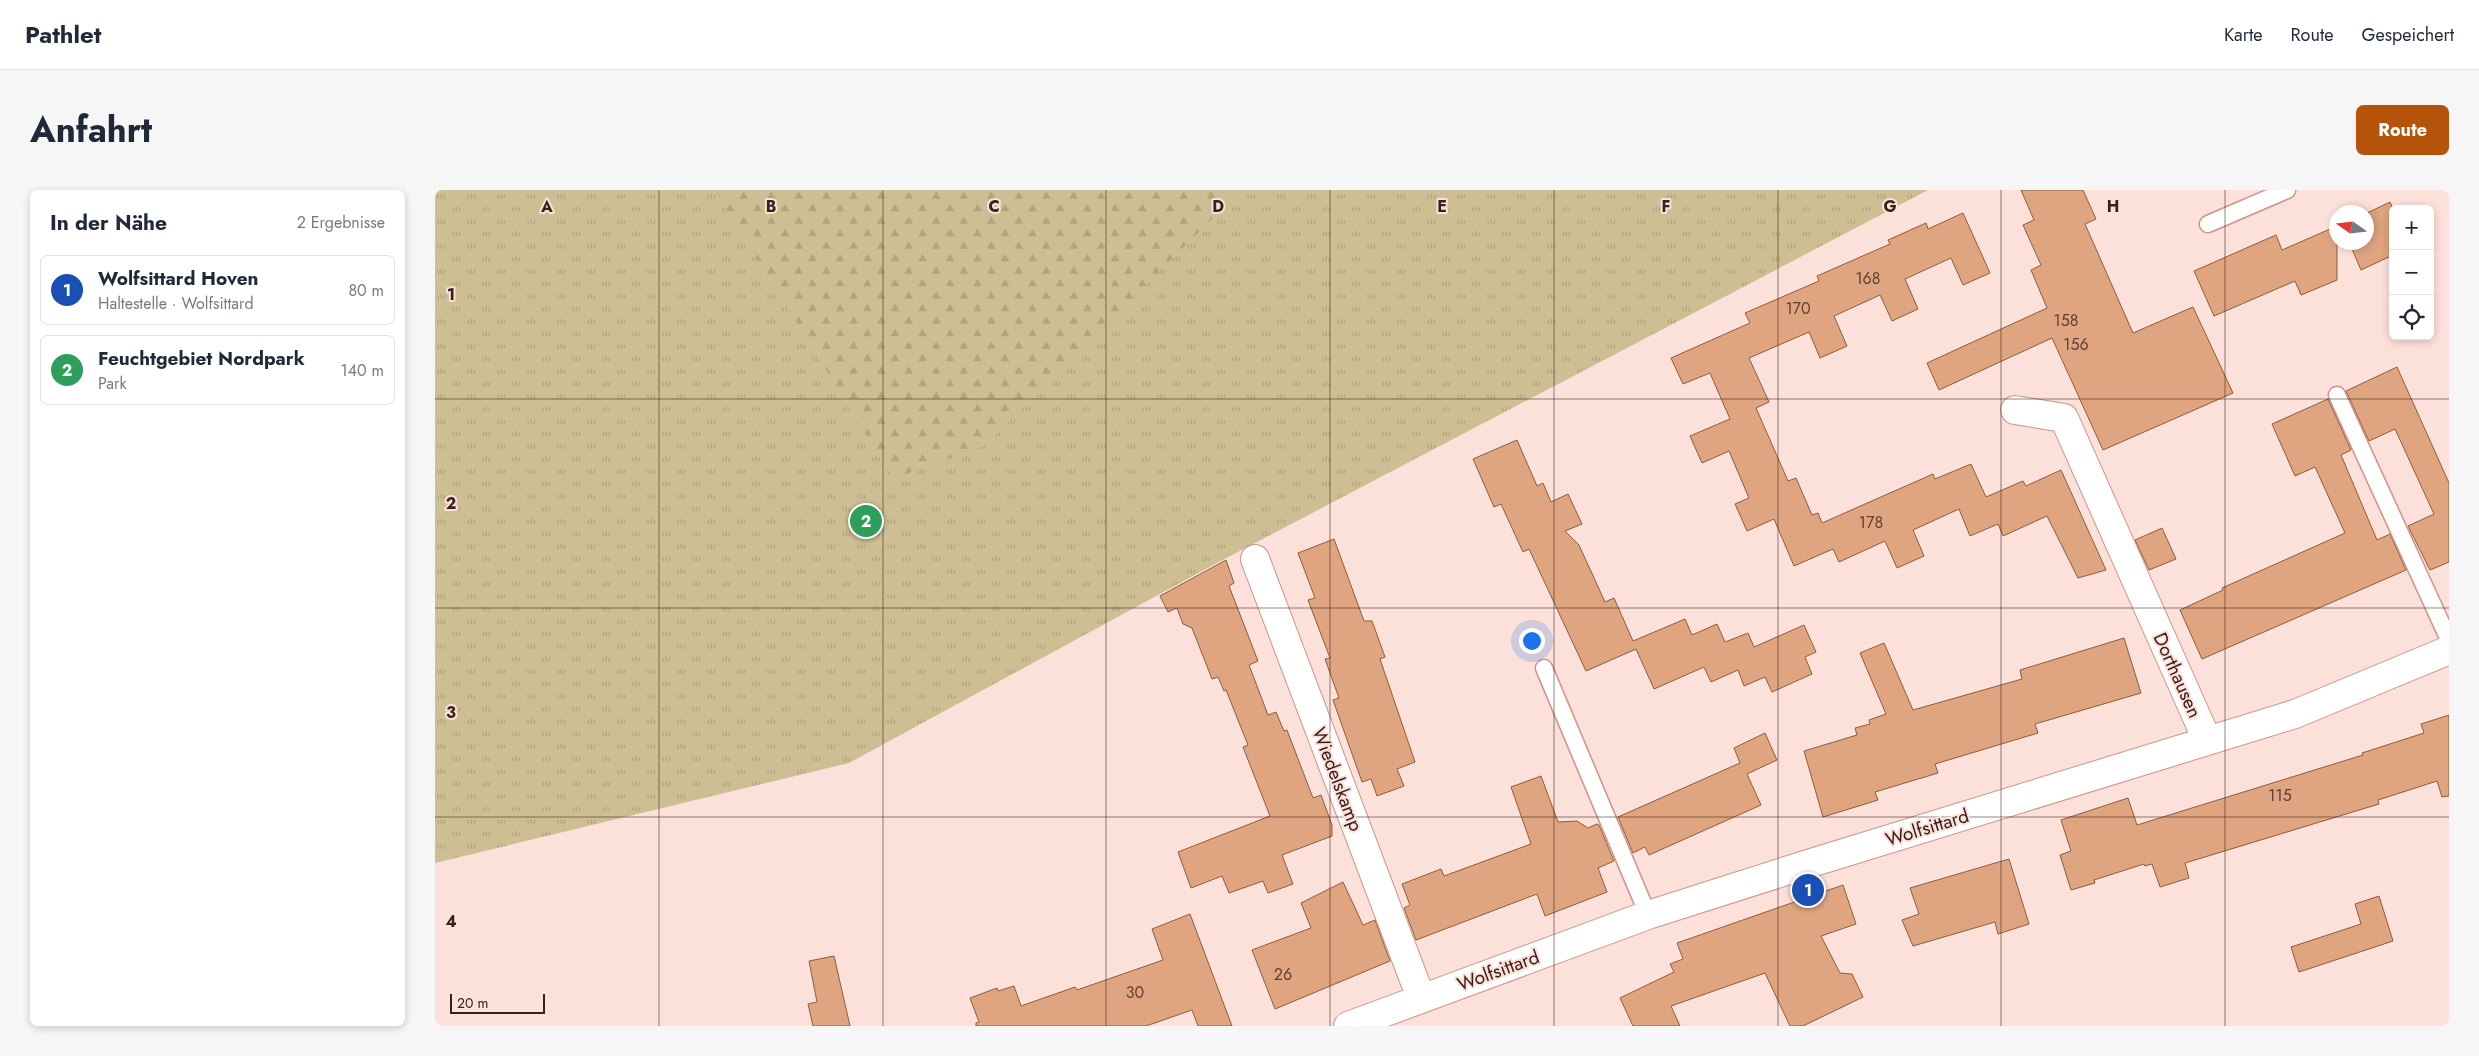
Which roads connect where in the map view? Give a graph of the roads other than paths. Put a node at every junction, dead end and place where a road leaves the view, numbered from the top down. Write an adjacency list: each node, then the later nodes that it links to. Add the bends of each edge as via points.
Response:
1 (2287, 190): 2 (lane)
2 (2208, 224)
3 (2337, 395): 6 (lane)
4 (2015, 410): 9 (street, Dorthausen, via 2064,418)
5 (1255, 559): 11 (street, Wiedelskamp)
6 (2449, 640)
7 (2449, 650): 9 (street, Dorthausen, via 2295,714)
8 (1544, 668): 10 (lane)
9 (2207, 740): 10 (street, Wolfsittard)
10 (1648, 916): 11 (street, Wolfsittard)
11 (1421, 998): 12 (street, Wolfsittard)
12 (1348, 1026)

